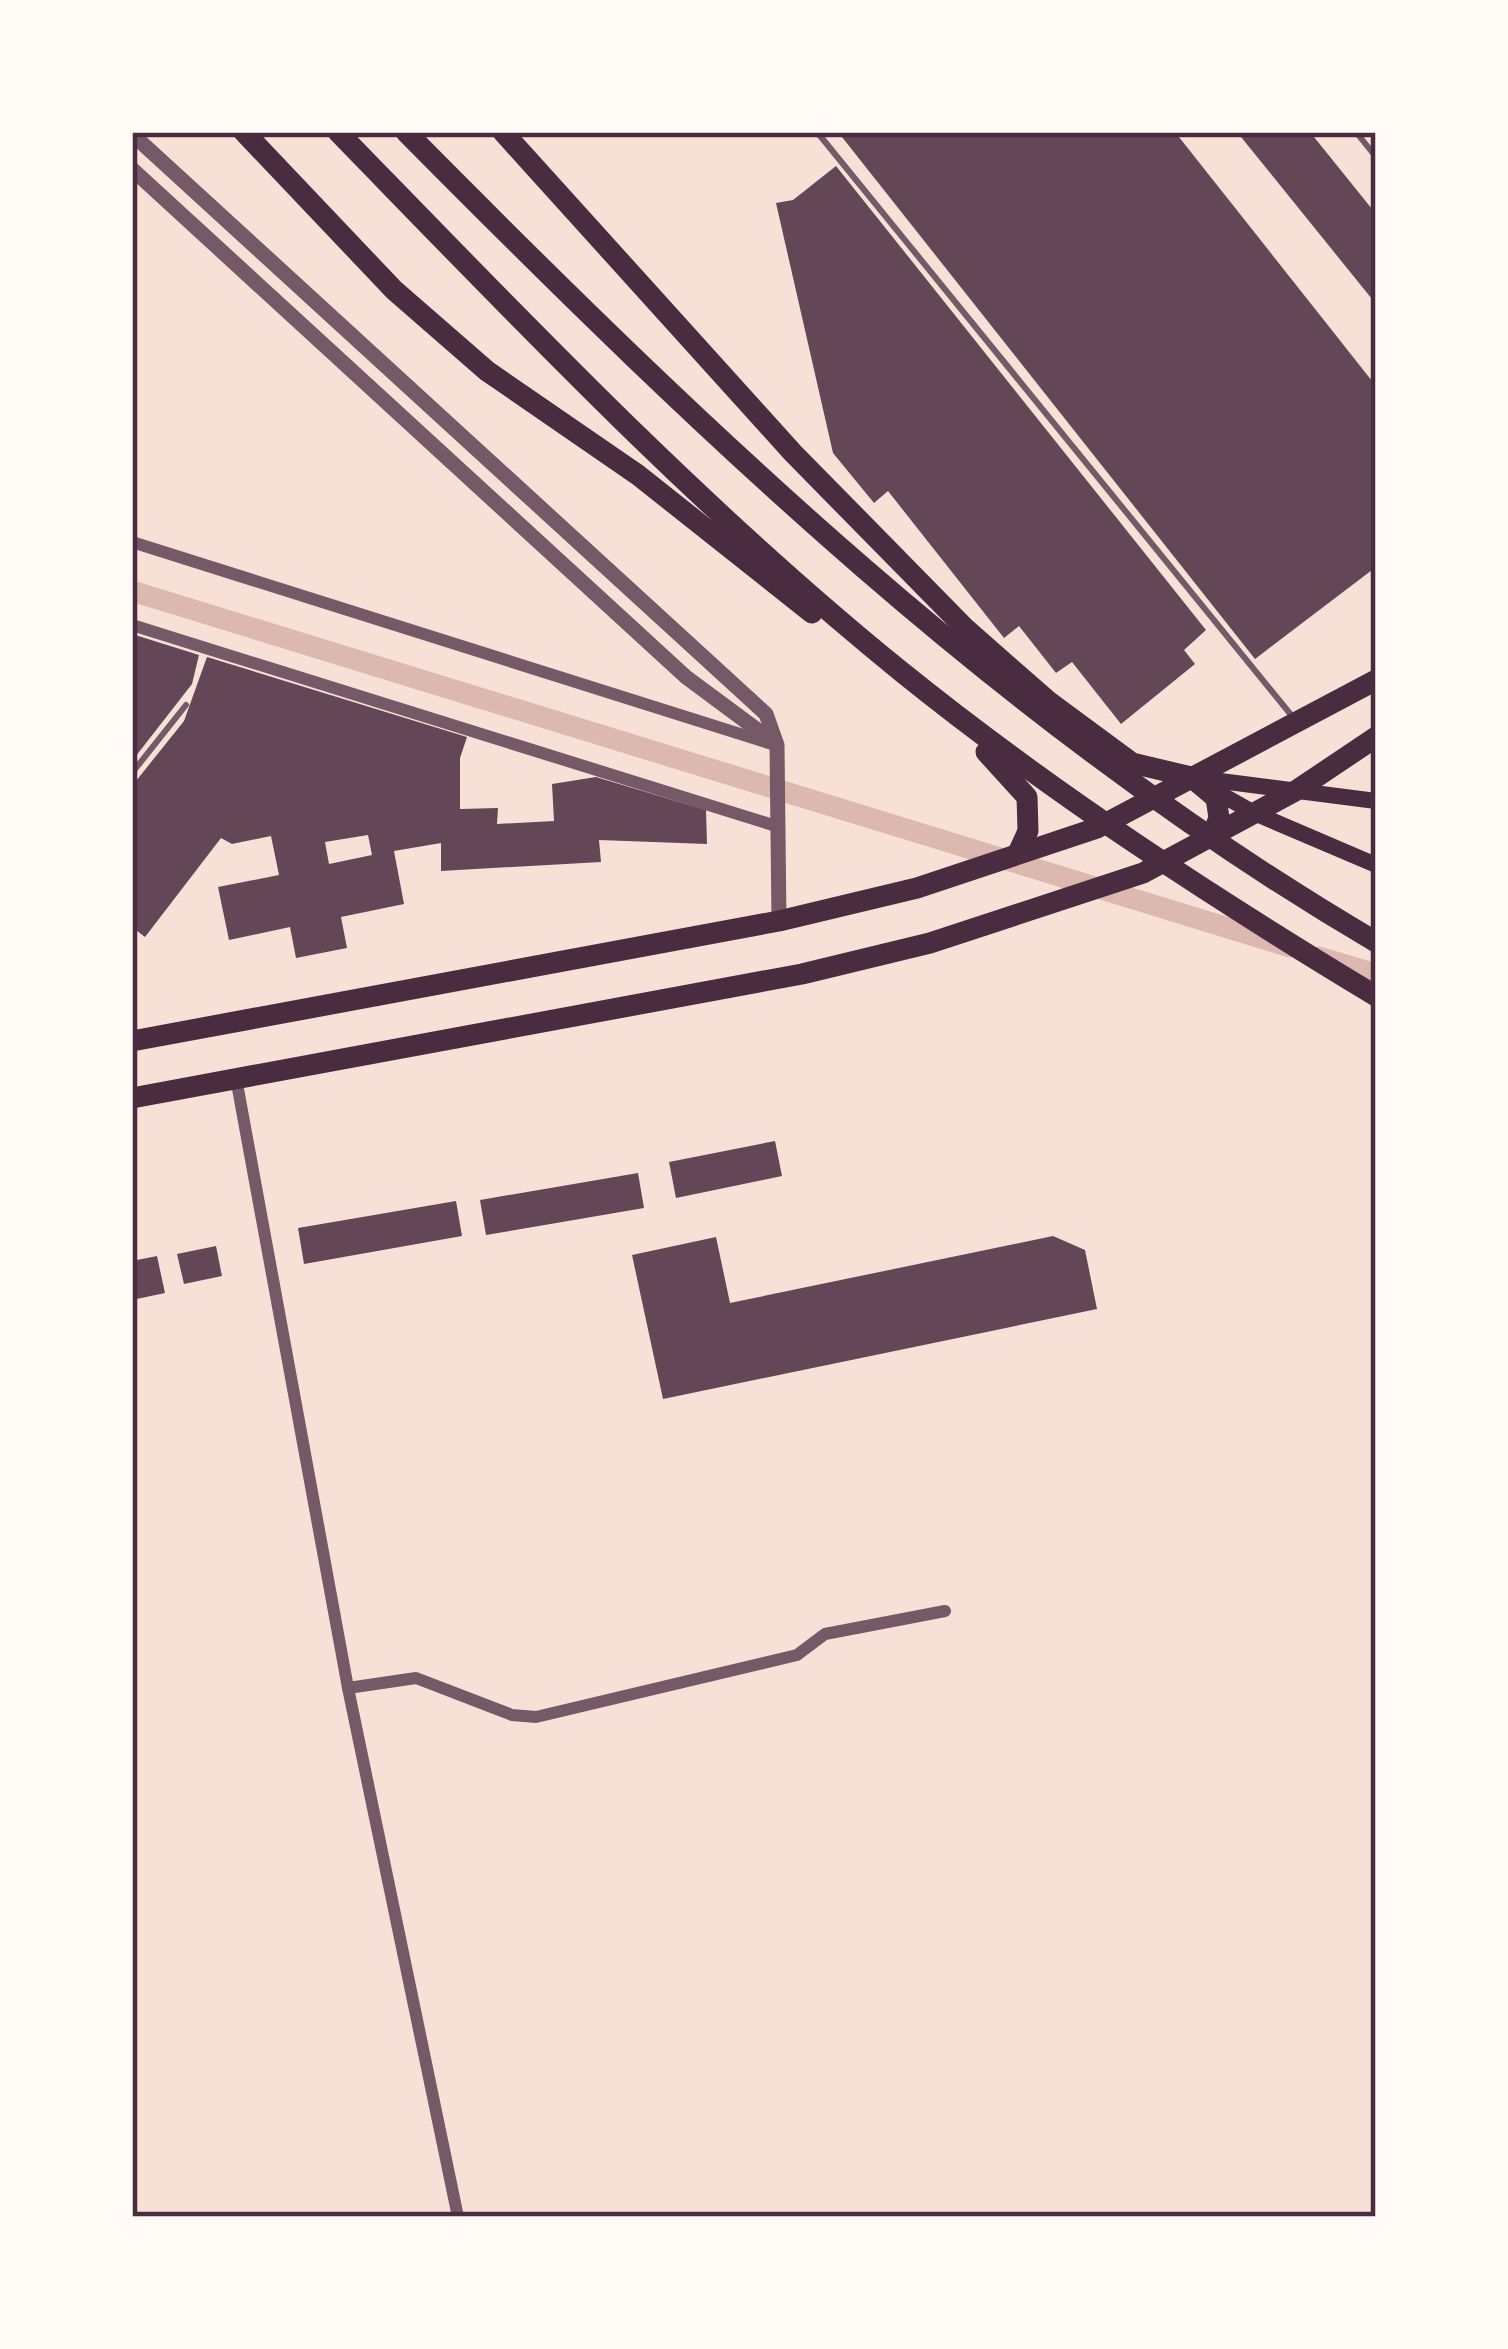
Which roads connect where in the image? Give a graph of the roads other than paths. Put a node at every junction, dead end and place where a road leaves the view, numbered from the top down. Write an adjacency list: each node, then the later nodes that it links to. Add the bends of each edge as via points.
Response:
1 (244, 132): 24 (highway, via 394,290 487,371 638,475 1001,764 1027,797 1028,831)
2 (338, 132): 28 (highway, via 706,502 904,673 1126,838)
3 (406, 132): 27 (highway, via 691,416 880,583 1110,769)
4 (503, 132): 18 (highway, via 793,453 966,629 1132,763)
5 (817, 132): 14 (lane)
6 (1356, 132): 8 (lane)
7 (132, 134): 16 (street, via 766,714)
8 (1376, 157)
9 (132, 169): 16 (street, via 686,677)
10 (132, 542): 16 (street)
11 (132, 625): 22 (street)
12 (1376, 680): 14 (highway)
13 (186, 705): 17 (lane)
14 (1298, 724): 18 (highway)
15 (1376, 736): 19 (highway)
16 (777, 745): 22 (street)
17 (132, 773)
18 (1190, 777): 19 (main road); 21 (main road); 23 (highway, via 1218,802); 24 (highway, via 1097,828)
19 (1297, 790): 20 (main road); 21 (highway)
20 (1376, 801)
21 (1255, 813): 23 (highway); 25 (main road)
22 (776, 826): 26 (street)
23 (1212, 835): 30 (highway, via 1143,873 930,943)
24 (1018, 853): 26 (highway, via 917,888)
25 (1376, 865)
26 (779, 921): 29 (highway)
27 (1376, 942)
28 (1376, 996)
29 (132, 1041)
30 (236, 1078): 31 (highway); 33 (street)
31 (132, 1099)
32 (945, 1611): 33 (street, via 825,1634 796,1655 536,1718 416,1678)
33 (348, 1688): 34 (street)
34 (458, 2217)

